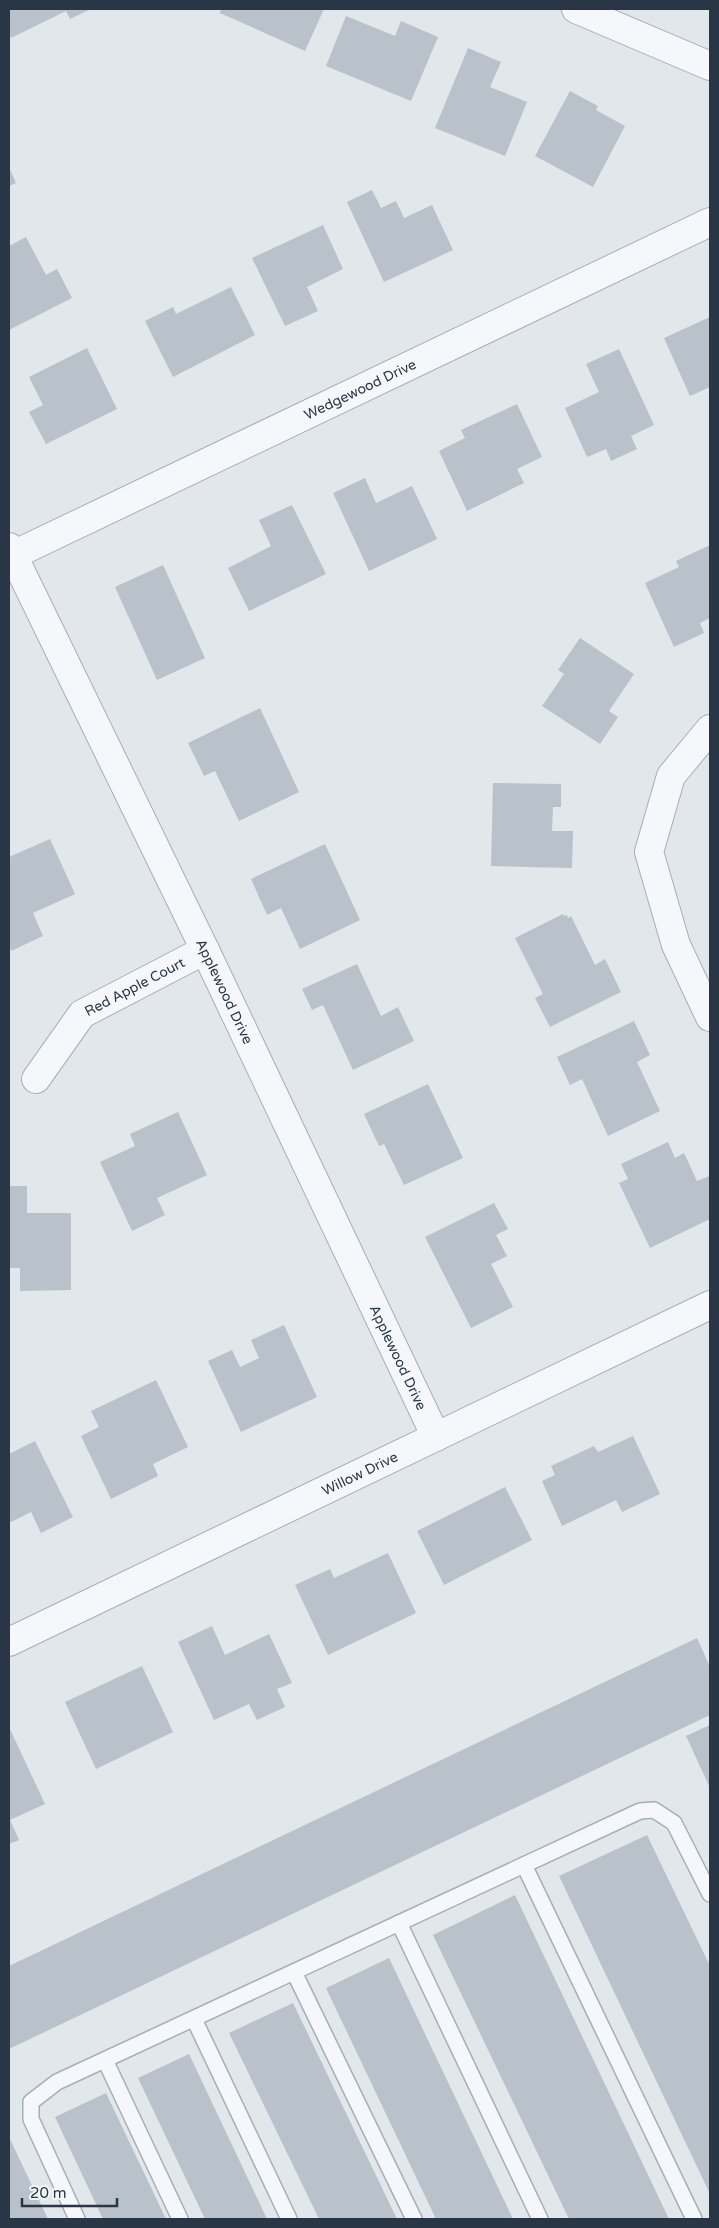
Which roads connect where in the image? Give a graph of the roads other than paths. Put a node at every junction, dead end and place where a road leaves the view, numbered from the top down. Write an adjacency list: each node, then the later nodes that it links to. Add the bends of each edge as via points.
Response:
1 (576, 9): 2 (street)
2 (710, 66)
3 (710, 222): 4 (street, Wedgewood Drive)
4 (10, 553): 6 (street, Applewood Drive)
5 (710, 729): 7 (street, via 670,776 649,852 676,944)
6 (205, 950): 8 (street, Red Apple Court, via 82,1014); 10 (street, Applewood Drive)
7 (710, 1017)
8 (36, 1079)
9 (710, 1305): 10 (street, Willow Drive)
10 (436, 1436): 11 (street, Willow Drive)
11 (9, 1642)
12 (524, 1865): 13 (lane, via 640,1811 654,1810 674,1823); 14 (lane); 23 (lane)
13 (710, 1894)
14 (398, 1923): 15 (lane); 22 (lane)
15 (294, 1972): 16 (lane); 21 (lane)
16 (194, 2019): 17 (lane); 20 (lane)
17 (105, 2060): 18 (lane, via 57,2082 30,2102 31,2119); 19 (lane)
18 (77, 2219)
19 (180, 2219)
20 (289, 2219)
21 (414, 2219)
22 (540, 2219)
23 (694, 2219)

